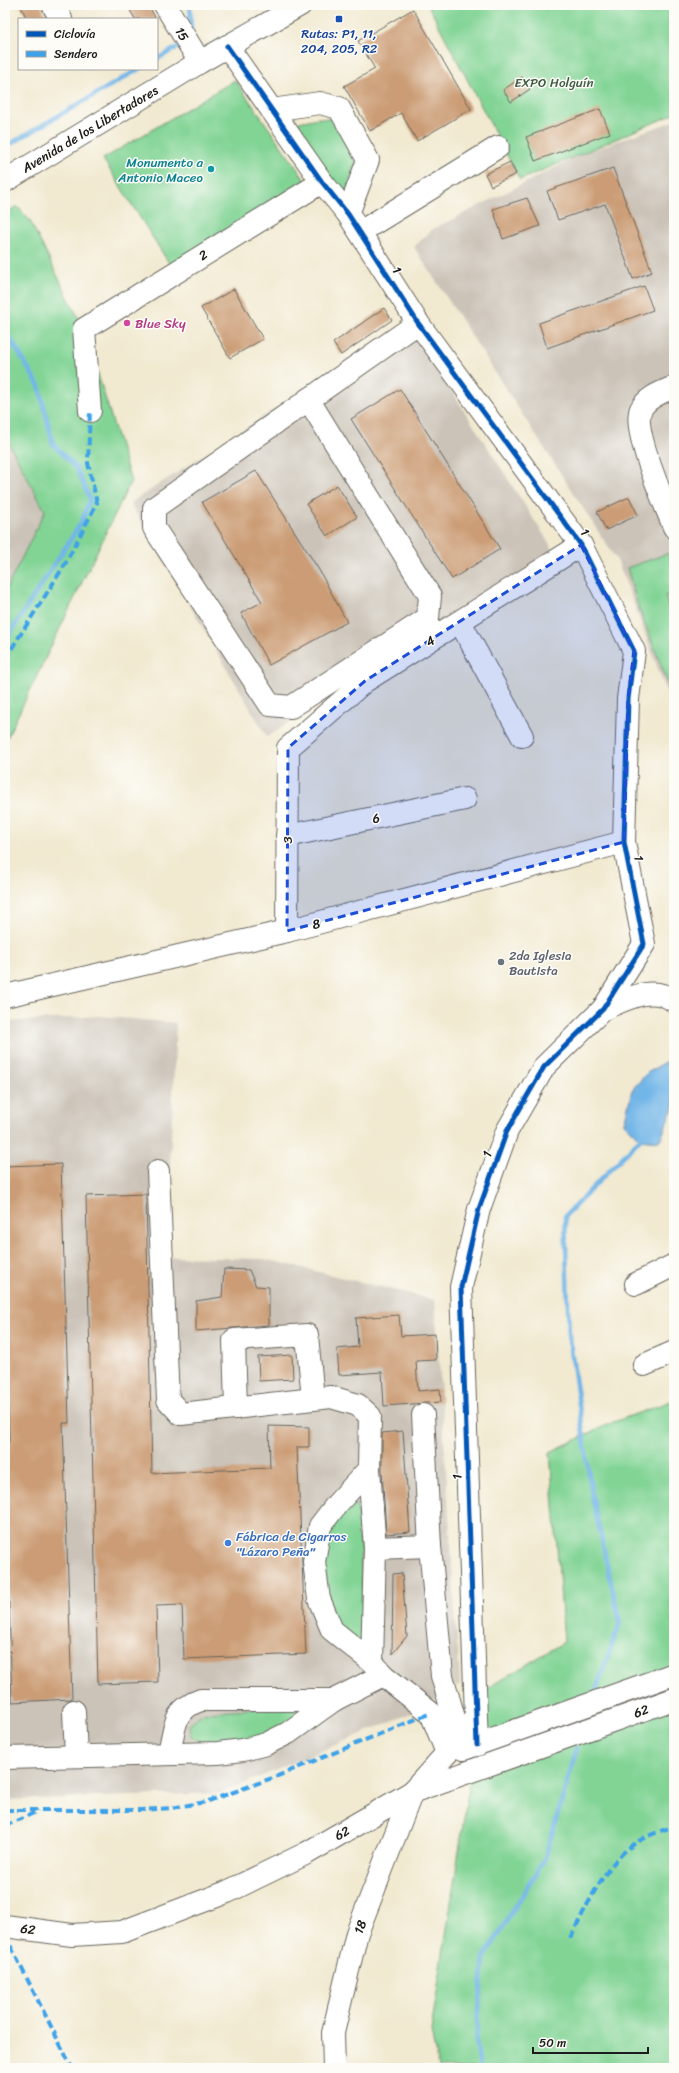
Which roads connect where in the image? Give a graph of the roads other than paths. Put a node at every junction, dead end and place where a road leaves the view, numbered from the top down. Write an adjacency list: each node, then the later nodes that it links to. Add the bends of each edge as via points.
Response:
1 (53, 5): 4 (street)
2 (165, 5): 6 (street, 15)
3 (300, 5): 5 (street, Avenida de los Libertadores)
4 (60, 18)
5 (227, 46): 6 (street, Avenida de los Libertadores); 7 (street, 1)
6 (200, 62): 9 (street, Avenida de los Libertadores)
7 (272, 110): 10 (street, 1); 11 (street, via 320,103 339,108 368,160)
8 (498, 147): 12 (street)
9 (5, 181)
10 (322, 182): 11 (street, 1); 16 (street, 2, via 84,329)
11 (348, 214): 12 (street, 1)
12 (360, 232): 13 (street, 1)
13 (418, 323): 15 (street); 18 (street, 1)
14 (674, 387): 17 (street, via 647,401 639,419 641,436)
15 (308, 399): 15 (street, via 154,508 154,528 270,705 291,707 428,618 430,596)
16 (90, 411)
17 (673, 521)
18 (580, 545): 19 (street, 4); 24 (street, 1, via 634,651 628,699)
19 (460, 622): 20 (street); 21 (street, 4, via 366,681)
20 (522, 736)
21 (288, 748): 23 (street, 3)
22 (465, 799): 23 (street, 6)
23 (288, 836): 25 (street, 3)
24 (624, 842): 25 (street, 8); 28 (street, 1, via 644,944)
25 (287, 931): 26 (street, 8)
26 (5, 996)
27 (674, 1001): 28 (street, via 667,995 642,993)
28 (602, 1009): 45 (street, 1, via 544,1067 507,1131 479,1209 462,1287)
29 (158, 1171): 35 (street, via 168,1400 181,1414)
30 (674, 1265): 31 (street)
31 (636, 1284)
32 (674, 1352): 33 (street)
33 (644, 1365)
34 (313, 1399): 35 (street); 35 (street, via 307,1336 234,1340); 37 (street, via 331,1397 358,1405 370,1416)
35 (236, 1408)
36 (423, 1414): 38 (street)
37 (370, 1469): 39 (street); 40 (street, via 320,1526 314,1562 320,1599 332,1630)
38 (430, 1546): 39 (street); 45 (street, via 442,1676)
39 (376, 1548): 40 (street)
40 (378, 1669): 43 (street); 45 (street, via 432,1713)
41 (674, 1674): 45 (street, 62)
42 (674, 1699): 49 (street, 62)
43 (334, 1700): 46 (street, via 288,1733 266,1744 218,1753); 46 (street, via 201,1700 184,1707 180,1713)
44 (74, 1711): 47 (street)
45 (463, 1749): 49 (street)
46 (169, 1753): 47 (street)
47 (76, 1756): 48 (street)
48 (5, 1758)
49 (412, 1792): 50 (street, 62, via 307,1853 227,1892 122,1932 72,1934); 51 (street, 18, via 357,1933 333,2033)
50 (5, 1926)
51 (334, 2068)

